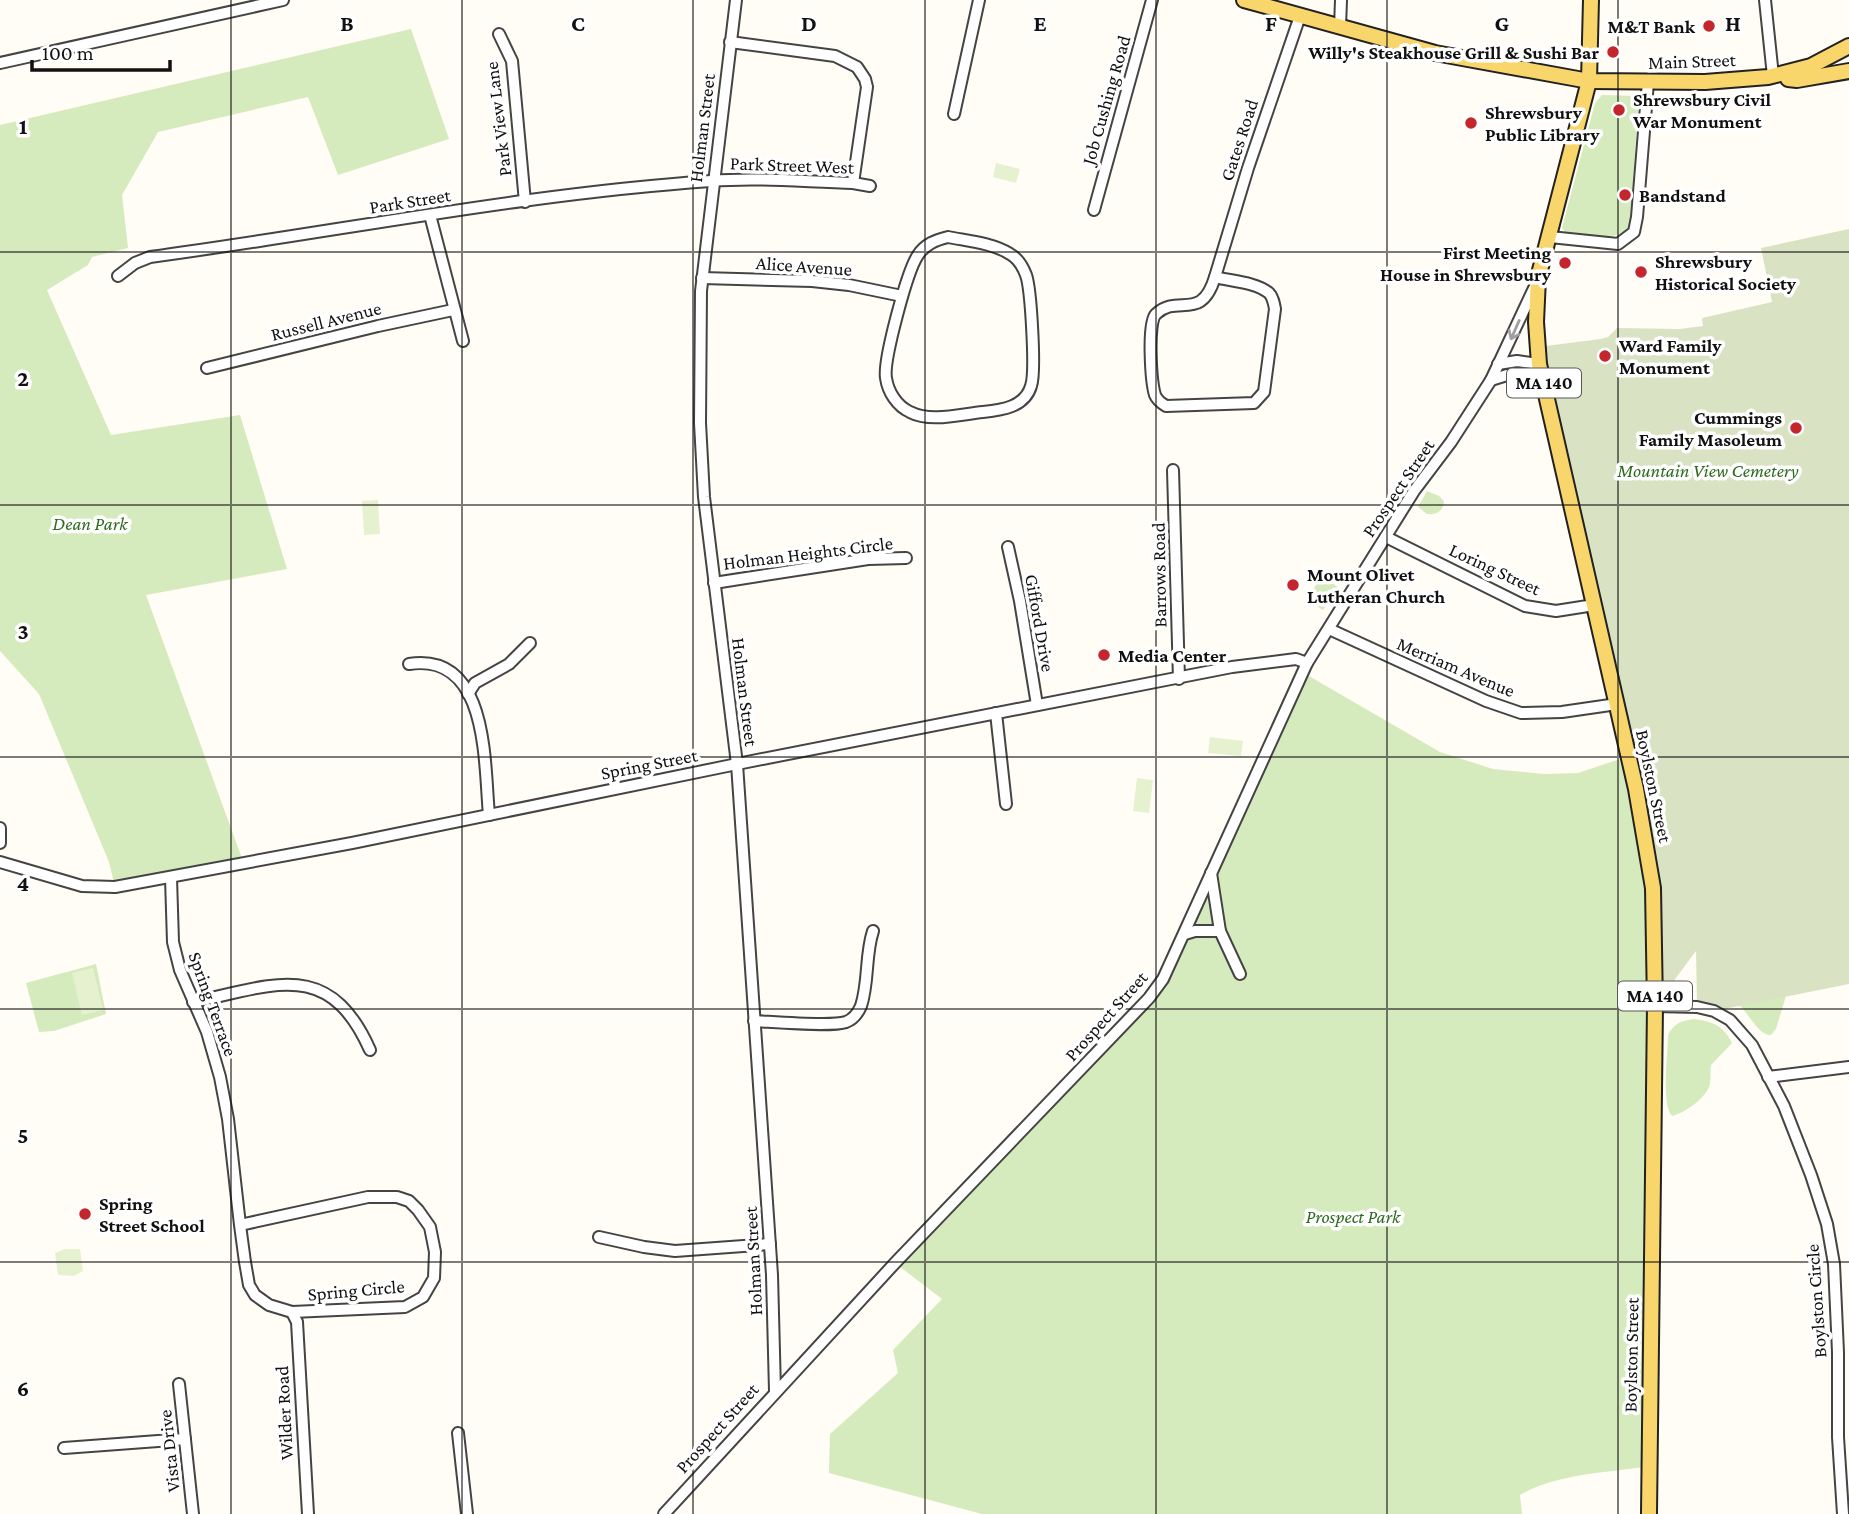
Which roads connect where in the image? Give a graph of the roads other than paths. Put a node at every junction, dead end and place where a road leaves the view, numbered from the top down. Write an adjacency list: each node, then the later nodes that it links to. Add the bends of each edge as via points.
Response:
1 (283, 0): 14 (street)
2 (736, 0): 12 (street, Holman Street)
3 (979, 0): 19 (street)
4 (1153, 0): 24 (street, Job Cushing Road)
5 (1244, 0): 9 (main road, Main Street)
6 (1341, 0): 10 (street)
7 (1591, 0): 17 (main road, MA 140)
8 (1765, 0): 16 (street)
9 (1300, 16): 10 (main road, Main Street); 28 (street, Gates Road)
10 (1340, 27): 17 (main road, Main Street, via 1435,53)
11 (499, 34): 23 (street, Park View Lane, via 512,61)
12 (730, 41): 20 (street, Holman Street); 21 (street, via 835,56 862,73 867,87)
13 (1848, 52): 16 (main road, Main Street)
14 (0, 63)
15 (1849, 71): 16 (main road, Main Street, via 1797,80)
16 (1773, 76): 18 (main road, Main Street)
17 (1590, 82): 18 (main road, Main Street); 26 (main road, Boylston Street / MA 140)
18 (1648, 82): 26 (street, via 1634,232 1618,244)
19 (954, 114)
20 (713, 181): 21 (street, Park Street West); 23 (street, Park Street); 29 (street, Holman Street)
21 (853, 183): 22 (street, Park Street West)
22 (870, 186)
23 (525, 202): 25 (street, Park Street)
24 (1094, 210)
25 (430, 215): 27 (street, Park Street, via 149,257); 32 (street)
26 (1550, 237): 30 (main road, Boylston Street / MA 140)
27 (118, 276)
28 (1214, 277): 28 (street, Gates Road, via 1210,293 1200,302 1168,308 1152,317 1154,392 1166,406 1254,403 1264,392 1273,299 1259,288)
29 (702, 278): 31 (street, Alice Avenue, via 812,281); 42 (street, Holman Street, via 700,423)
30 (1538, 278): 34 (street, Prospect Street, one-way to 34); 36 (main road, Boylston Street / MA 140)
31 (902, 296): 31 (street, via 886,371 890,391 902,407 916,415 939,416 1007,409 1026,396 1034,360 1026,275 1010,254 948,237 935,240 917,256)
32 (453, 310): 33 (street); 35 (street, Russell Avenue)
33 (463, 341)
34 (1498, 364): 36 (street, via 1517,361); 37 (street, Prospect Street)
35 (207, 368)
36 (1541, 370): 37 (street); 43 (main road, Boylston Street / MA 140)
37 (1491, 380): 39 (street, Prospect Street)
38 (1173, 470): 48 (street, Barrows Road)
39 (1386, 537): 43 (street, Loring Street, via 1525,606 1556,611); 44 (street, Prospect Street)
40 (1008, 548): 50 (street, Gifford Drive)
41 (906, 558): 42 (street, Holman Heights Circle, via 868,559)
42 (714, 583): 53 (street, Holman Street)
43 (1594, 605): 51 (main road, Boylston Street / MA 140)
44 (1329, 629): 47 (street, Prospect Street); 51 (street, Merriam Avenue, via 1521,713)
45 (530, 643): 49 (street, via 509,664 475,683)
46 (409, 663): 49 (street, via 446,667)
47 (1307, 663): 48 (street, Spring Street, via 1296,659 1256,663); 59 (street, Prospect Street)
48 (1179, 679): 50 (street, Spring Street)
49 (468, 694): 55 (street, via 478,718)
50 (1037, 705): 52 (street, Spring Street)
51 (1617, 705): 66 (main road, Boylston Street / MA 140, via 1653,888)
52 (996, 713): 53 (street, Spring Street); 54 (street)
53 (737, 764): 55 (street, Spring Street); 67 (street, Holman Street)
54 (1006, 804)
55 (489, 815): 60 (street, Spring Street)
56 (0, 828): 57 (street)
57 (0, 844)
58 (0, 862): 60 (street, Spring Street, via 92,887)
59 (1211, 873): 62 (street); 63 (street, Prospect Street)
60 (171, 878): 65 (street, Spring Terrace, via 173,942)
61 (873, 931): 67 (street, via 856,1015 834,1023)
62 (1220, 931): 63 (street); 64 (street)
63 (1185, 934): 76 (street, Prospect Street, via 1149,998)
64 (1240, 974)
65 (193, 1002): 68 (street, via 284,984 303,985 341,1004); 71 (street, Spring Terrace, via 220,1077)
66 (1655, 1006): 70 (street, Boylston Circle, via 1698,1007 1725,1016 1752,1045); 86 (main road, Boylston Street / MA 140)
67 (754, 1021): 73 (street, Holman Street)
68 (370, 1050)
69 (1849, 1067): 70 (street)
70 (1768, 1077): 87 (street, Boylston Circle, via 1827,1224 1834,1264)
71 (240, 1224): 74 (street, Spring Circle, via 249,1285 255,1296); 74 (street, Spring Circle, via 384,1196 409,1202 427,1221 436,1268 430,1288 418,1301 405,1307)
72 (599, 1237): 73 (street, via 670,1250)
73 (770, 1244): 75 (street, Holman Street)
74 (292, 1312): 83 (street, Wilder Road, via 297,1322)
75 (775, 1360): 76 (street); 78 (street, Holman Street)
76 (795, 1370): 78 (street, Prospect Street)
77 (179, 1384): 80 (street, Vista Drive)
78 (775, 1391): 85 (street, Prospect Street)
79 (458, 1433): 84 (street)
80 (185, 1439): 81 (street); 82 (street, Vista Drive)
81 (64, 1448)
82 (194, 1514)
83 (307, 1514)
84 (467, 1514)
85 (664, 1514)
86 (1649, 1514)
87 (1843, 1514)

